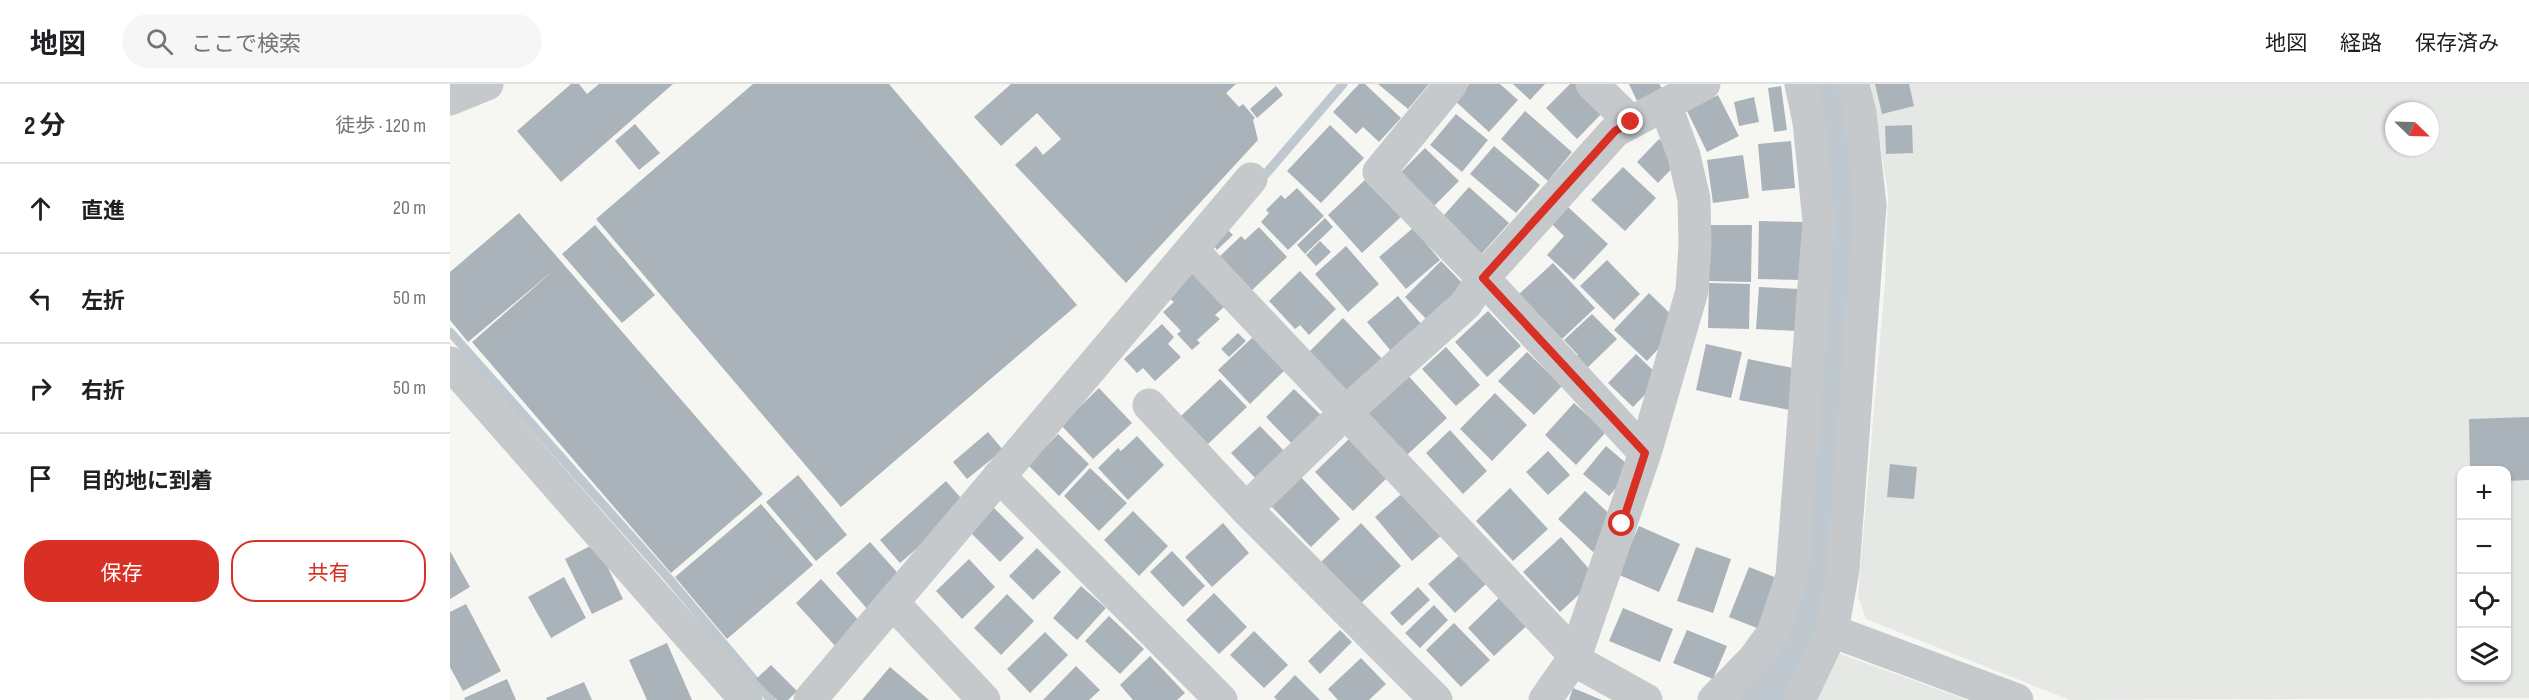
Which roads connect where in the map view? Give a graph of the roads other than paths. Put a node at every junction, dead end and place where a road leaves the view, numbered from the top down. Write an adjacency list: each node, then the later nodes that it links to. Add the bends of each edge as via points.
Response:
1 (487, 84): 7 (street)
2 (1451, 84): 12 (street, via 1378,172)
3 (1592, 84): 9 (street)
4 (1704, 84): 8 (street)
5 (1801, 84): 29 (street, via 1819,221 1792,576 1773,633)
6 (1853, 84): 20 (street, via 1860,112 1870,205 1844,570)
7 (450, 99)
8 (1665, 104): 9 (street); 16 (street, via 1694,199 1695,245 1692,291)
9 (1631, 122): 12 (street, via 1615,131)
10 (1251, 179): 11 (street)
11 (1194, 252): 15 (street); 17 (street)
12 (1483, 278): 15 (street, via 1466,304); 16 (street)
13 (450, 363): 22 (street)
14 (1149, 405): 18 (street)
15 (1346, 412): 18 (street); 21 (street)
16 (1645, 453): 21 (street)
17 (999, 476): 19 (street); 25 (street)
18 (1246, 509): 26 (street)
19 (893, 603): 23 (street); 24 (street)
20 (1832, 631): 30 (street); 31 (street)
21 (1575, 657): 27 (street); 28 (street)
22 (746, 700)
23 (810, 700)
24 (984, 700)
25 (1221, 700)
26 (1436, 700)
27 (1545, 700)
28 (1646, 700)
29 (1714, 700)
30 (1799, 700)
31 (2017, 700)

